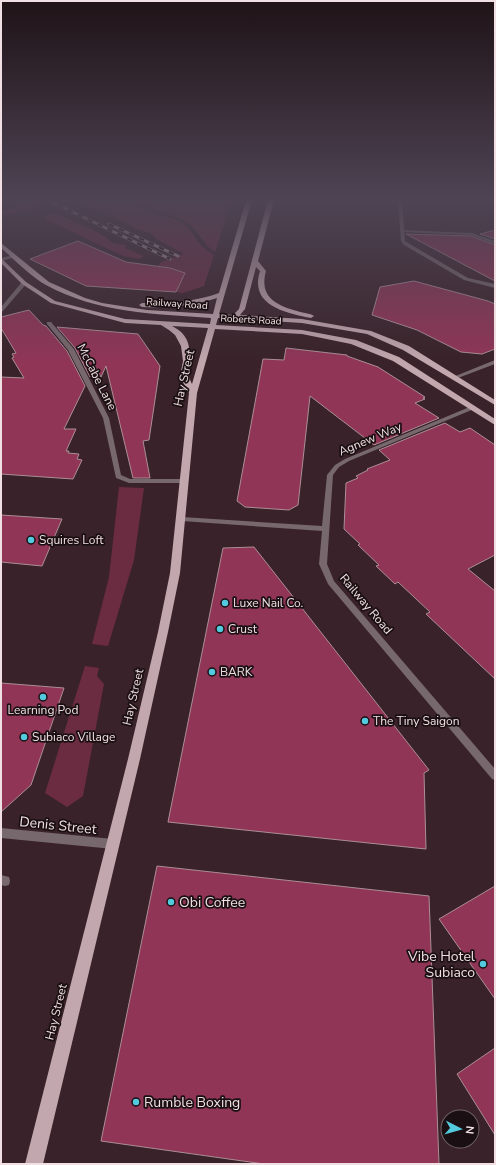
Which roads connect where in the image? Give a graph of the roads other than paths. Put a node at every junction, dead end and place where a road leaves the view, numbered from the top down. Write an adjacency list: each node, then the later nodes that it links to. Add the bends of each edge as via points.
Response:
1 (233, 254): 9 (main road, Hay Street)
2 (257, 254): 6 (main road)
3 (422, 254): 8 (street, via 466,279)
4 (14, 256): 5 (street); 10 (main road, Railway Road, via 47,283)
5 (1, 260): 7 (main road, Roberts Road)
6 (255, 262): 13 (main road, via 242,309); 17 (main road, via 263,271 260,284 262,294 275,305 288,311 344,322)
7 (24, 283): 11 (street); 15 (main road, Roberts Road, via 54,302 83,312 125,321)
8 (495, 286)
9 (222, 294): 10 (main road, via 197,302 167,305); 12 (main road, Hay Street)
10 (82, 299): 12 (main road, Railway Road, via 130,310)
11 (1, 310)
12 (216, 316): 13 (main road, Railway Road); 16 (main road, Hay Street)
13 (236, 317): 16 (main road); 17 (main road, Railway Road, via 307,322)
14 (49, 323): 24 (street, McCabe Lane, via 71,349 106,418 118,476 129,481)
15 (160, 323): 16 (main road, Roberts Road); 20 (main road, via 172,329 181,338 188,364 184,377)
16 (213, 327): 20 (main road, Hay Street); 22 (main road, Roberts Road, via 302,332 353,342 396,359)
17 (369, 332): 19 (main road, Railway Road, via 406,348)
18 (495, 362): 19 (street)
19 (456, 377): 21 (main road, Railway Road)
20 (193, 394): 24 (main road, Hay Street)
21 (495, 402)
22 (472, 408): 23 (main road, Roberts Road); 26 (street, Agnew Way, via 337,466 330,475)
23 (495, 423)
24 (184, 481): 25 (main road, Hay Street)
25 (182, 519): 26 (street); 29 (main road, Hay Street, via 164,632)
26 (326, 529): 27 (street, Railway Road, via 323,564 331,582)
27 (495, 776)
28 (1, 833): 29 (street, Denis Street)
29 (113, 844): 30 (main road, Hay Street)
30 (34, 1164)

